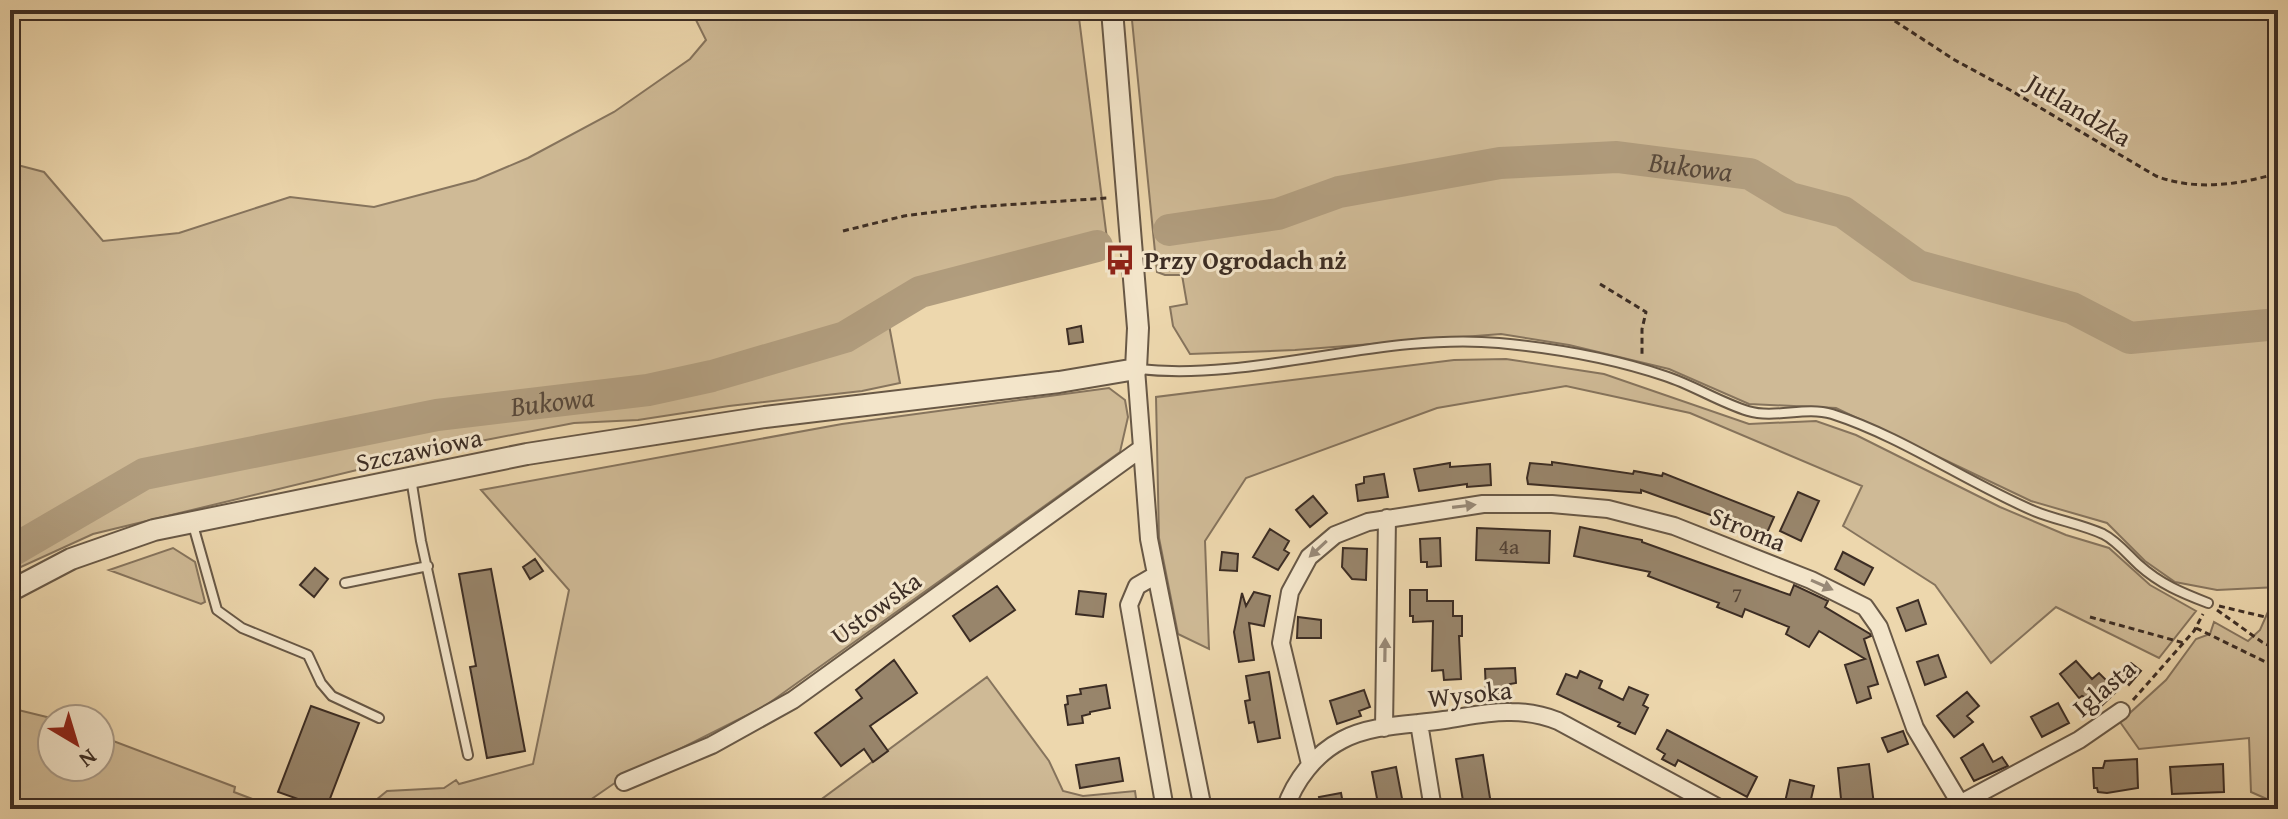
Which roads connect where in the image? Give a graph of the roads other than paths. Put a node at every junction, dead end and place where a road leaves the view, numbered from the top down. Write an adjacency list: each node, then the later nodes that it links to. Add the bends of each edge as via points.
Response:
1 (1112, 10): 2 (street, via 1138,328)
2 (1136, 369): 3 (street); 4 (street, Szczawiowa, via 621,438); 11 (lane, via 1164,372 1471,342 1643,369 1752,412 1811,411 1864,428 2034,511 2104,535 2171,589)
3 (1142, 448): 8 (street); 18 (street, Ustowska, via 793,700 712,745)
4 (411, 478): 6 (street, Szczawiowa); 7 (lane)
5 (1387, 518): 15 (street, one-way to 5); 17 (street, Stroma, one-way to 17, via 1355,525 1325,542 1302,567 1290,592 1281,643); 19 (street, Stroma, one-way to 19, via 1503,502 1608,509 1674,526 1843,594 1865,607 1879,627 1915,728)
6 (192, 522): 10 (street, Szczawiowa, via 90,551); 13 (lane, via 217,610 242,628 308,655 332,696)
7 (428, 566): 9 (lane); 16 (lane)
8 (1156, 575): 20 (street, via 1137,586 1129,605); 21 (street)
9 (345, 583)
10 (10, 591)
11 (2208, 603)
12 (2121, 711): 19 (street, Iglasta)
13 (379, 718)
14 (1419, 723): 15 (street, Wysoka); 23 (street); 24 (street, Wysoka, via 1506,712 1549,718)
15 (1384, 728): 17 (street, Wysoka, via 1339,741)
16 (468, 755)
17 (1310, 764): 22 (street, Wysoka)
18 (624, 782)
19 (1960, 808)
20 (1165, 809)
21 (1203, 809)
22 (1285, 809)
23 (1433, 809)
24 (1721, 809)

